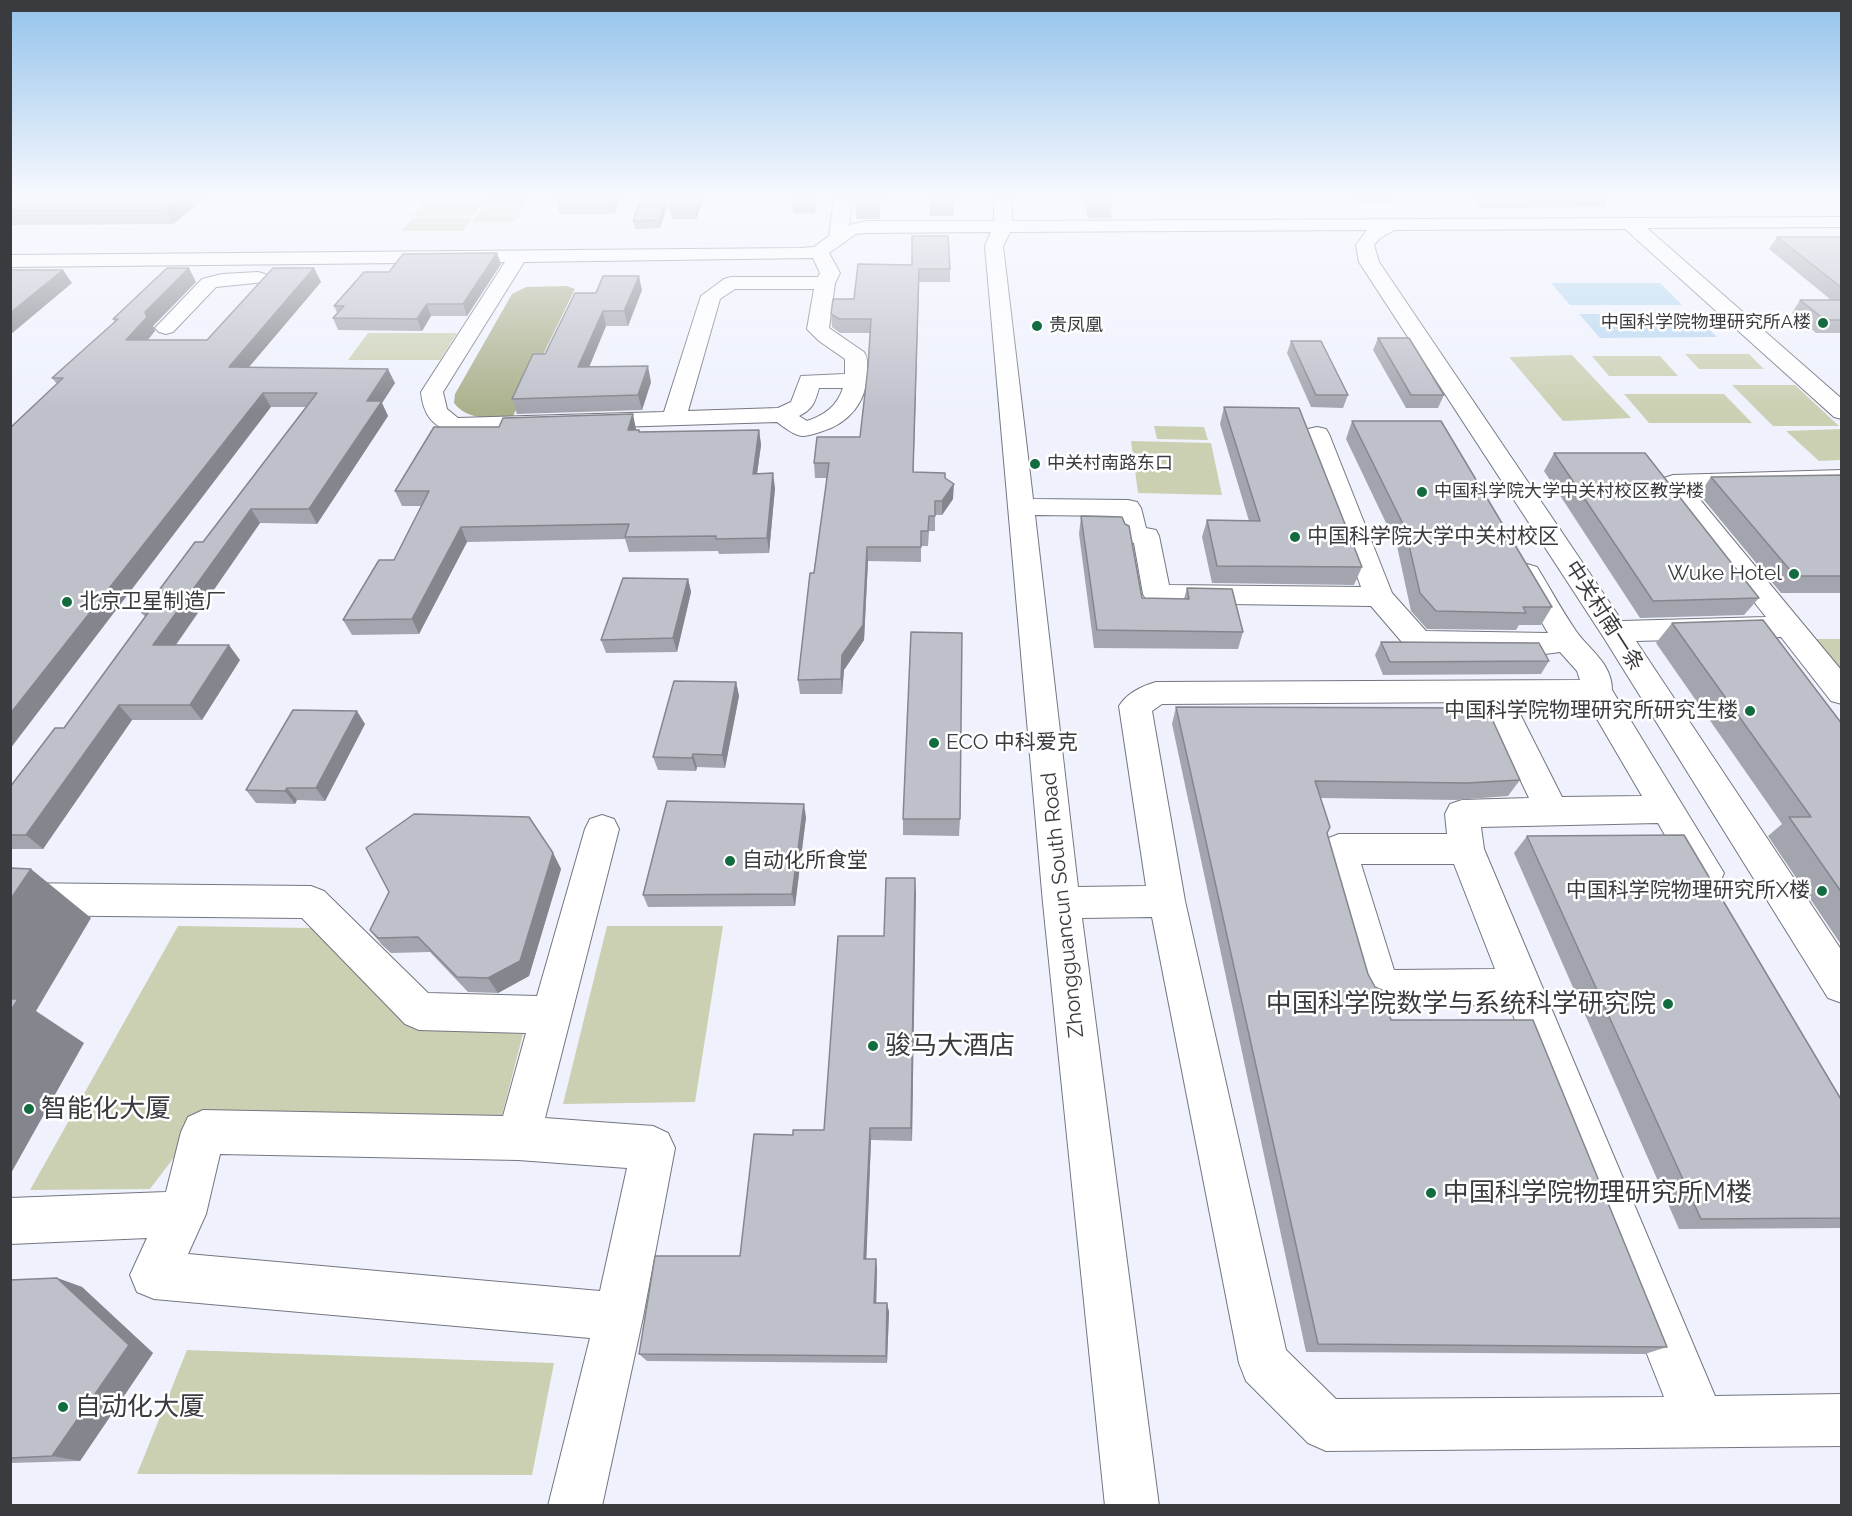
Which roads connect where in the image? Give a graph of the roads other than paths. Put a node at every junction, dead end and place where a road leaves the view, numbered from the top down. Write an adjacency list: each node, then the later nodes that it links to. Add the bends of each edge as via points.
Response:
1 (511, 270): 8 (street)
2 (828, 270): 9 (street)
3 (996, 270): 17 (street, Zhongguancun South Road)
4 (1374, 270): 21 (street, 中关村南一条)
5 (1690, 270): 12 (street)
6 (308, 278): 10 (street, via 209,283)
7 (482, 278): 8 (street)
8 (506, 278): 14 (street, via 432,392 439,418 454,425)
9 (825, 283): 11 (street, via 818,329 856,357); 14 (street, via 731,283 711,296)
10 (166, 328)
11 (856, 381): 13 (street, via 809,381 802,406); 13 (street, via 852,399 840,414 821,425 803,429)
12 (1842, 412)
13 (782, 415): 14 (street)
14 (674, 419)
15 (1317, 434): 19 (street)
16 (1842, 478): 20 (street, via 1672,483)
17 (1021, 507): 19 (street, via 1128,508 1134,535 1146,536 1157,594); 33 (street, Zhongguancun South Road)
18 (1512, 548): 22 (street)
19 (1379, 597): 22 (street, via 1418,641 1545,644)
20 (1789, 627): 21 (street); 25 (street)
21 (1618, 637): 22 (street); 34 (street, 中关村南一条)
22 (1575, 649): 24 (street, via 1596,677)
23 (1493, 691): 24 (street); 27 (street); 32 (street, via 1156,693 1135,706)
24 (1596, 691): 26 (street)
25 (1842, 693)
26 (1668, 809): 27 (street); 31 (street)
27 (1552, 811): 29 (street, via 1462,814)
28 (602, 829): 36 (street)
29 (1466, 849): 35 (street); 35 (street, via 1339,849 1380,988)
30 (10, 899): 36 (street, via 311,902 419,1011)
31 (1722, 900)
32 (1167, 902): 33 (street); 42 (street, via 1264,1363 1326,1425)
33 (1061, 903): 44 (street, Zhongguancun South Road)
34 (1842, 985)
35 (1521, 987): 42 (street)
36 (552, 1015): 37 (street)
37 (518, 1138): 38 (street, via 203,1132); 40 (street, via 653,1148)
38 (183, 1214): 39 (street); 40 (street, via 154,1275)
39 (10, 1221)
40 (619, 1317): 43 (street)
41 (1842, 1420): 42 (street)
42 (1700, 1422)
43 (575, 1506)
44 (1132, 1506)

